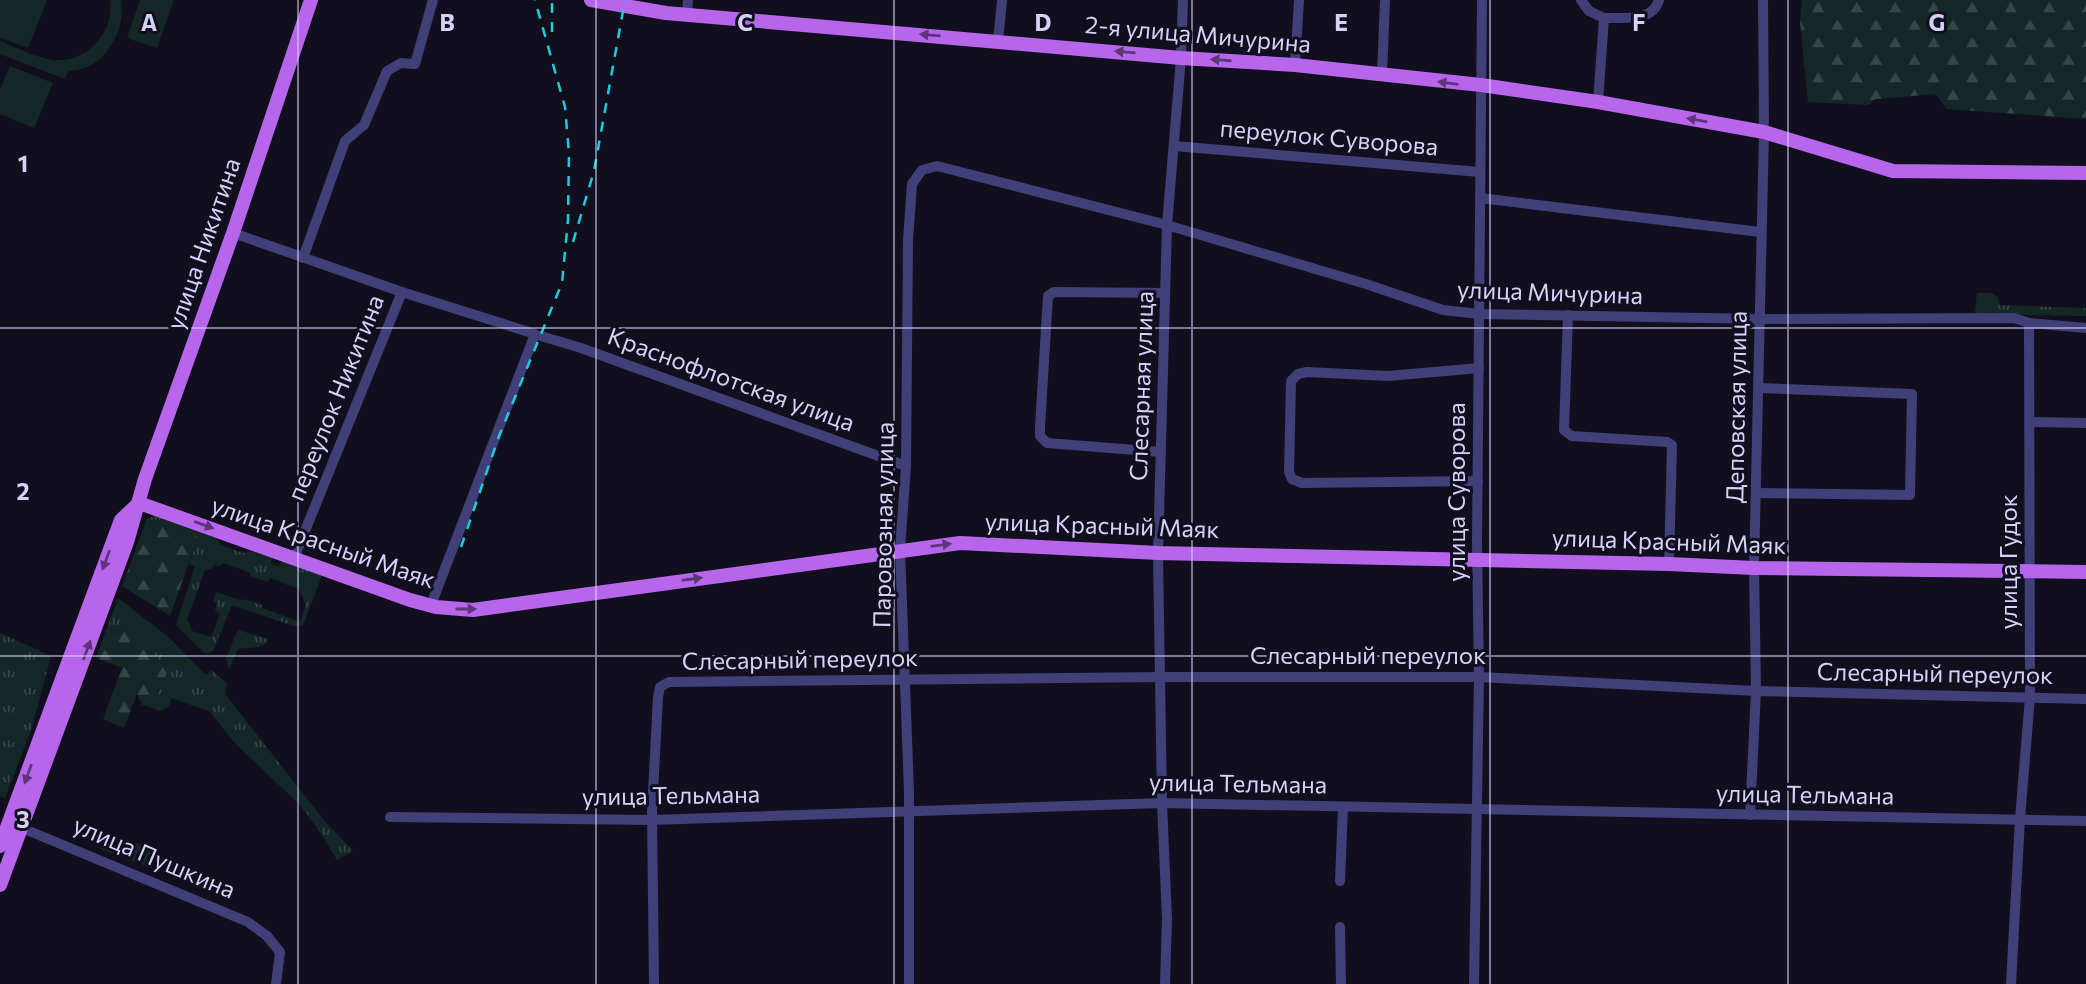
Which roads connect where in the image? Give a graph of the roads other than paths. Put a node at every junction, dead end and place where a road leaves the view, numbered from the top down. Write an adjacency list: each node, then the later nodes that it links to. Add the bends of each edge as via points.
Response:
1 (312, 0): 28 (main road, улица Никитина)
2 (433, 0): 29 (street, via 415,64 401,63 387,71 364,125 345,141)
3 (591, 0): 12 (main road, 2-я улица Мичурина, via 633,8)
4 (1002, 0): 14 (street)
5 (1182, 0): 15 (street, Слесарная улица)
6 (1298, 0): 16 (street)
7 (1385, 0): 17 (street)
8 (1482, 0): 18 (street, улица Суворова)
9 (1581, 0): 13 (street, via 1589,11)
10 (1659, 0): 13 (street, via 1645,16)
11 (1763, 0): 20 (street, Деповская улица)
12 (688, 7): 14 (main road, 2-я улица Мичурина, one-way to 12)
13 (1604, 18): 19 (street)
14 (998, 41): 15 (main road, 2-я улица Мичурина, one-way to 14)
15 (1181, 58): 16 (main road, 2-я улица Мичурина, one-way to 15); 21 (street, Слесарная улица)
16 (1295, 65): 17 (main road, 2-я улица Мичурина)
17 (1382, 74): 18 (main road, 2-я улица Мичурина, one-way to 17)
18 (1481, 85): 19 (main road, 2-я улица Мичурина); 23 (street, улица Суворова)
19 (1598, 102): 20 (main road, 2-я улица Мичурина, one-way to 19)
20 (1764, 132): 24 (main road, 2-я улица Мичурина, via 1893,171); 27 (street, Деповская улица)
21 (1174, 146): 23 (street, переулок Суворова); 26 (street, Слесарная улица)
22 (937, 166): 26 (street, улица Мичурина); 43 (street, Паровозная улица, via 922,170 912,184)
23 (1480, 172): 25 (street, улица Суворова)
24 (2086, 173)
25 (1480, 198): 27 (street); 32 (street, улица Суворова)
26 (1167, 226): 31 (street, Слесарная улица); 32 (street, улица Мичурина, via 1443,310)
27 (1760, 232): 34 (street, Деповская улица)
28 (233, 233): 29 (street, Краснофлотская улица); 46 (main road, улица Никитина)
29 (303, 258): 30 (street, Краснофлотская улица)
30 (402, 292): 37 (street, Краснофлотская улица); 49 (street, переулок Никитина)
31 (1165, 293): 42 (street, Слесарная улица); 42 (street, via 1055,292 1048,296 1040,427 1040,436 1047,443)
32 (1479, 314): 33 (street, улица Мичурина); 38 (street, улица Суворова)
33 (1568, 316): 34 (street, улица Мичурина); 51 (street, via 1564,430 1572,436 1672,445)
34 (1760, 318): 35 (street, улица Мичурина, via 2014,317); 39 (street, Деповская улица)
35 (2029, 323): 36 (street); 40 (street, улица Гудок)
36 (2086, 328)
37 (538, 335): 43 (street, Краснофлотская улица); 55 (street)
38 (1479, 368): 44 (street, улица Суворова); 44 (street, via 1388,376 1298,374 1292,381 1289,472 1302,483)
39 (1760, 388): 45 (street, Деповская улица); 45 (street, via 1912,394 1910,495)
40 (2030, 422): 41 (street); 53 (street, улица Гудок)
41 (2086, 423)
42 (1161, 452): 48 (street, Слесарная улица)
43 (906, 466): 47 (street, Паровозная улица)
44 (1478, 481): 50 (street, улица Суворова)
45 (1758, 493): 52 (street, Деповская улица)
46 (139, 503): 49 (main road, улица Красный Маяк, one-way to 49); 71 (main road, улица Никитина)
47 (900, 550): 48 (main road, улица Красный Маяк, one-way to 48, via 960,543); 55 (main road, улица Красный Маяк, one-way to 47, via 473,610); 58 (street, Паровозная улица)
48 (1158, 553): 50 (main road, улица Красный Маяк); 56 (street, Слесарная улица)
49 (294, 558): 55 (main road, улица Красный Маяк)
50 (1477, 559): 51 (main road, улица Красный Маяк); 57 (street, улица Суворова)
51 (1669, 564): 52 (main road, улица Красный Маяк)
52 (1754, 568): 53 (main road, улица Красный Маяк); 59 (street, Деповская улица)
53 (2030, 570): 54 (main road, улица Красный Маяк); 60 (street, улица Гудок)
54 (2086, 572)
55 (431, 606)
56 (1161, 677): 57 (street, Слесарный переулок); 58 (street, Слесарный переулок); 62 (street, Слесарная улица)
57 (1479, 677): 59 (street, Слесарный переулок); 64 (street, улица Суворова)
58 (905, 680): 65 (street, Паровозная улица); 68 (street, Слесарный переулок, via 669,682 660,687)
59 (1756, 691): 60 (street, Слесарный переулок); 66 (street, Деповская улица)
60 (2030, 697): 61 (street, Слесарный переулок); 69 (street, улица Гудок)
61 (2086, 699)
62 (1162, 803): 63 (street, улица Тельмана); 65 (street, улица Тельмана); 79 (street, Слесарная улица)
63 (1343, 807): 64 (street, улица Тельмана); 73 (street)
64 (1475, 810): 66 (street, улица Тельмана); 81 (street, улица Суворова)
65 (910, 811): 68 (street, улица Тельмана); 78 (street, Паровозная улица)
66 (1750, 815): 69 (street, улица Тельмана)
67 (390, 817): 68 (street, улица Тельмана)
68 (652, 820): 77 (street)
69 (2020, 820): 70 (street, улица Тельмана); 82 (street, улица Гудок)
70 (2086, 821)
71 (10, 823): 72 (main road, улица Никитина); 74 (main road, улица Никитина); 76 (street, улица Пушкина, via 248,922 280,952)
72 (0, 846)
73 (1340, 881)
74 (0, 885)
75 (1340, 927): 80 (street)
76 (276, 984)
77 (654, 984)
78 (909, 984)
79 (1165, 984)
80 (1340, 984)
81 (1474, 984)
82 (2011, 984)

